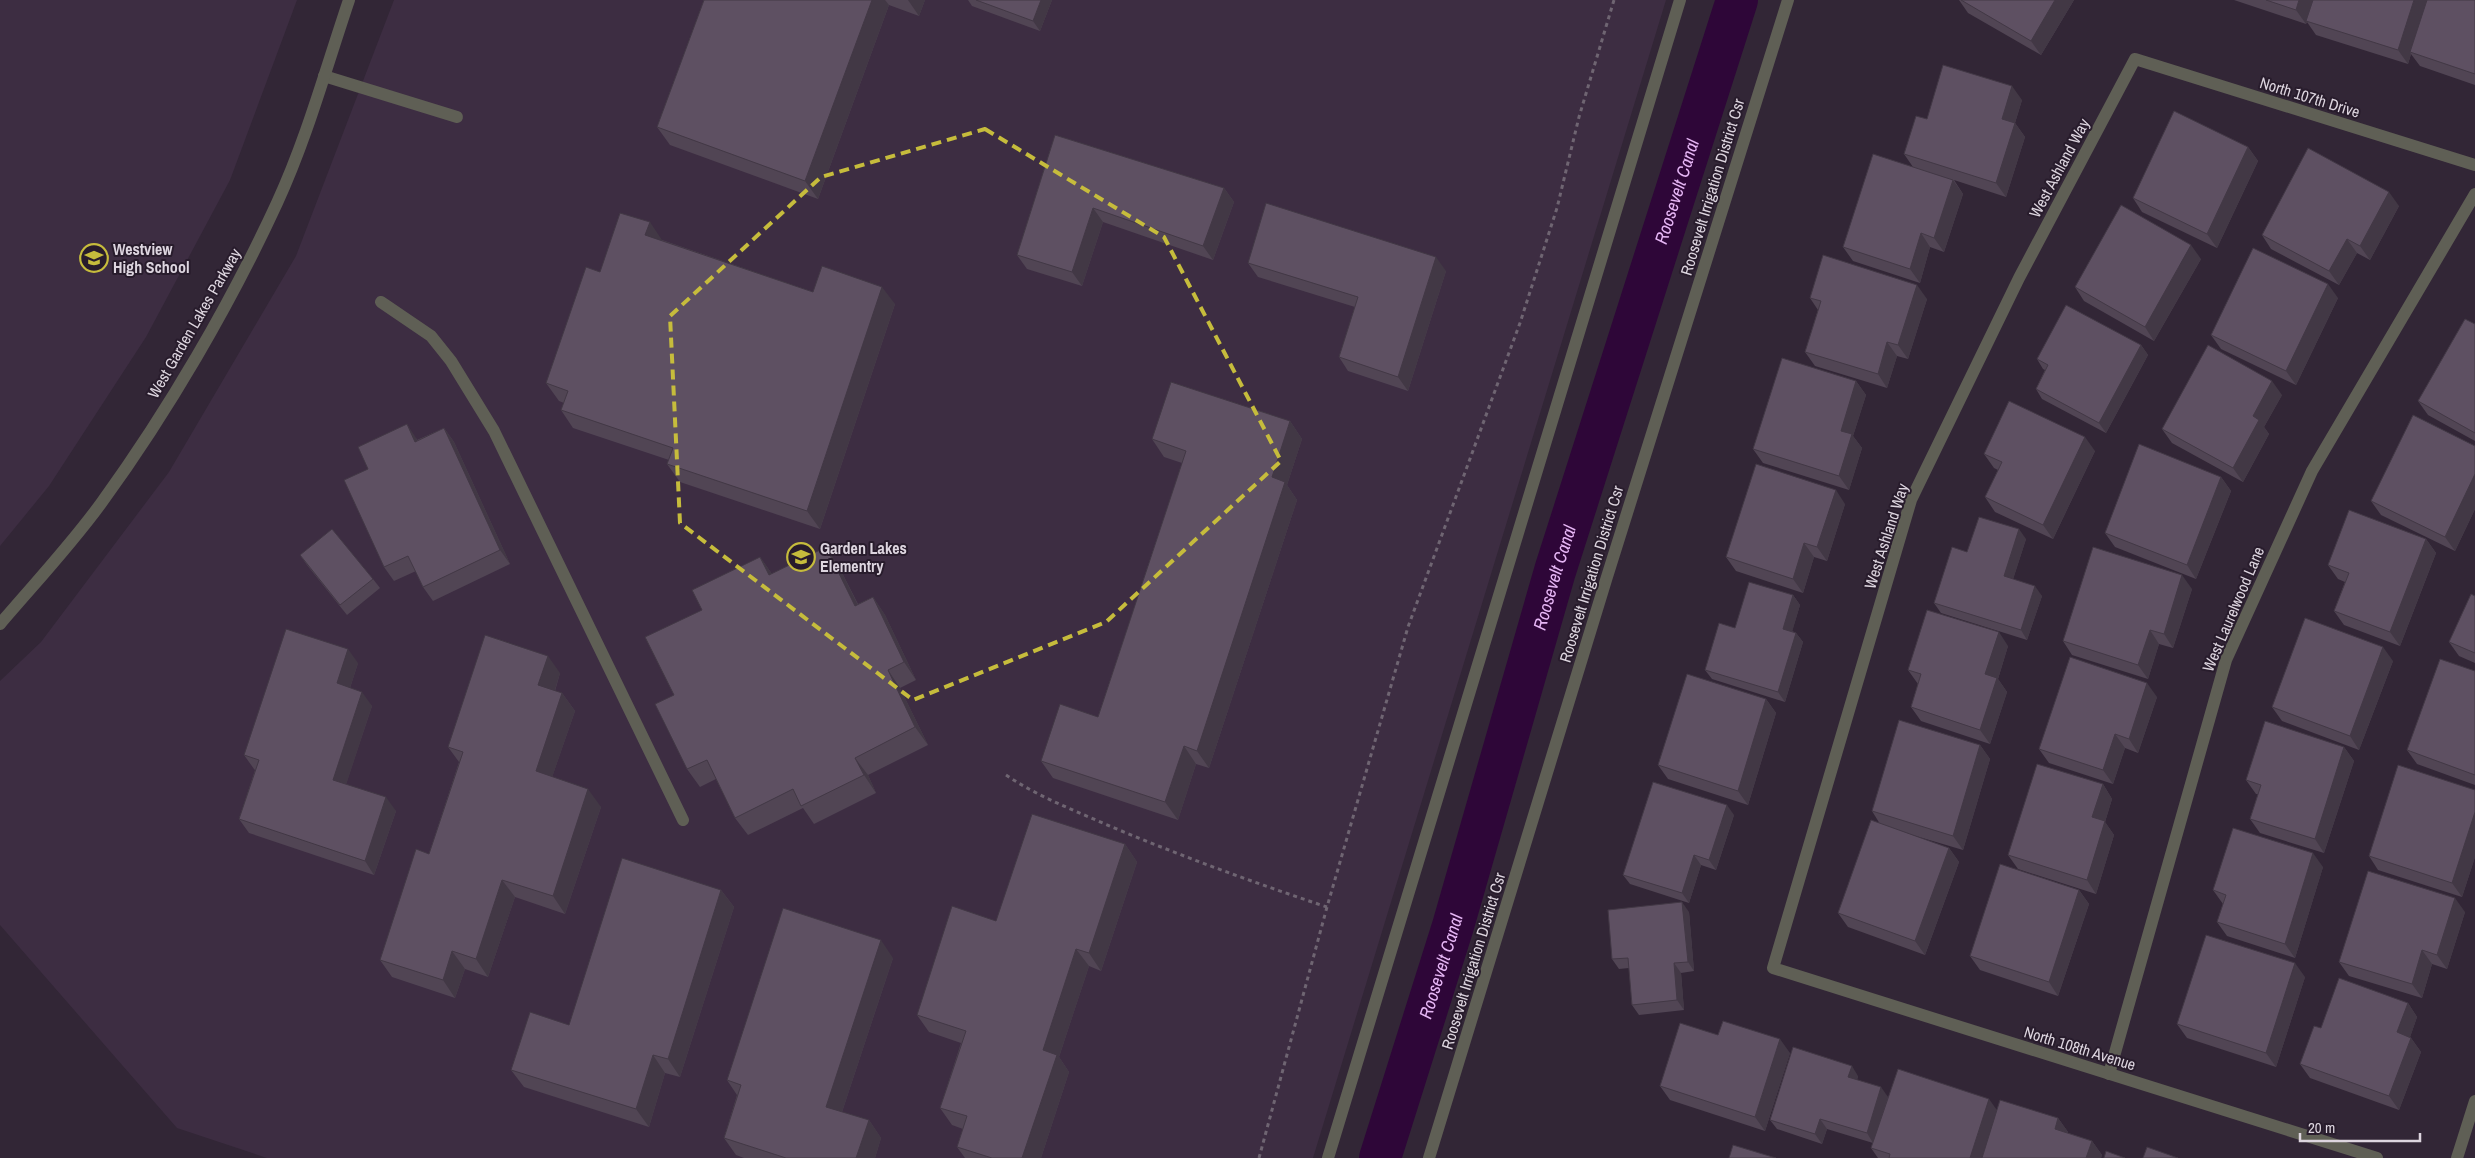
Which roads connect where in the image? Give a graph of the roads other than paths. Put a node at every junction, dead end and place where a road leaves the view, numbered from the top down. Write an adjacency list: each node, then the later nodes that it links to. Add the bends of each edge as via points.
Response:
1 (349, 0): 5 (street, West Garden Lakes Parkway)
2 (1680, 0): 15 (street)
3 (1788, 0): 16 (street, Roosevelt Irrigation District Csr)
4 (2135, 59): 7 (street, North 107th Drive); 12 (street, West Ashland Way, via 2019,278 1911,500)
5 (324, 76): 6 (street); 10 (street, West Garden Lakes Parkway, via 278,201 248,263 186,373 101,504)
6 (458, 117)
7 (2475, 165)
8 (2475, 194): 13 (street, West Laurelwood Lane, via 2312,471 2226,660)
9 (381, 302): 11 (street, via 431,336 451,361 494,431)
10 (0, 624)
11 (683, 820)
12 (1773, 968): 13 (street, North 108th Avenue)
13 (2109, 1074): 17 (street, North 108th Avenue)
14 (2475, 1101): 18 (street)
15 (1328, 1158)
16 (1429, 1158)
17 (2377, 1158)
18 (2457, 1158)

